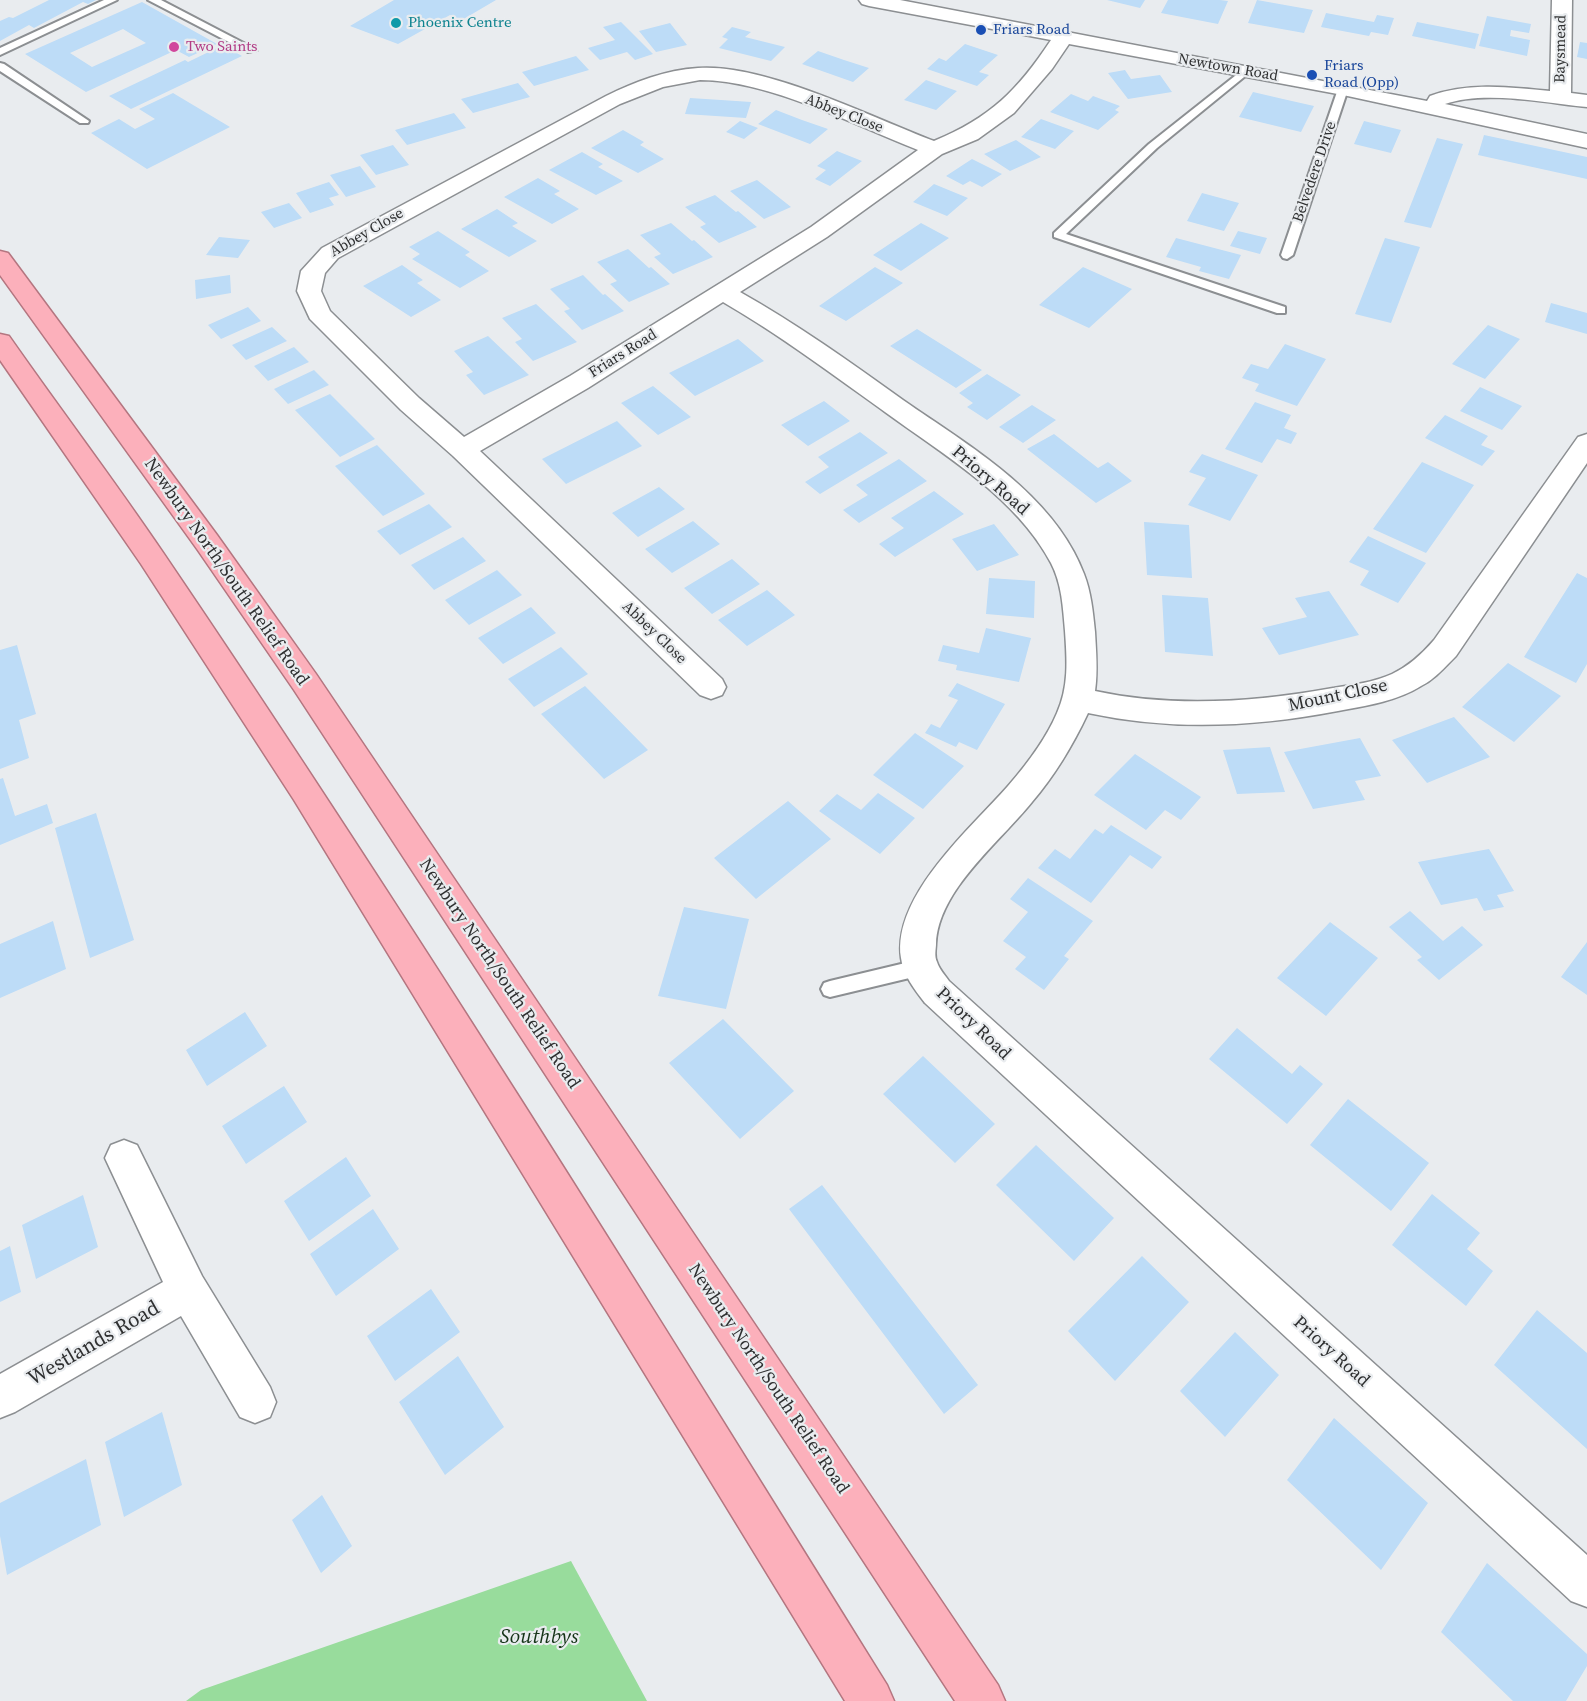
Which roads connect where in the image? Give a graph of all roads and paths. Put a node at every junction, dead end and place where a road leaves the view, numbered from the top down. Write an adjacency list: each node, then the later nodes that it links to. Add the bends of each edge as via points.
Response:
1 (112, 0): 7 (lane)
2 (153, 0): 6 (lane)
3 (869, 0): 5 (street, Newtown Road)
4 (1562, 0): 11 (street, Baysmead)
5 (1063, 38): 9 (street, Newtown Road); 16 (street, Friars Road, via 1007,109 970,134)
6 (252, 50)
7 (0, 52)
8 (0, 66): 14 (lane)
9 (1245, 71): 10 (street, Newtown Road); 20 (lane, via 1153,146 1058,236)
10 (1343, 89): 13 (street, Newtown Road); 17 (lane, Belvedere Drive)
11 (1560, 99): 12 (street); 13 (street, via 1457,93)
12 (1587, 101)
13 (1427, 106): 15 (street, Newtown Road)
14 (84, 120)
15 (1587, 141)
16 (934, 149): 19 (street, Friars Road, via 819,232); 23 (street, Abbey Close, via 747,79 718,74 686,76 653,83 613,100 330,253 310,280 312,303 319,314)
17 (1287, 255)
18 (0, 258): 34 (highway, Newbury North/South Relief Road, via 305,682)
19 (723, 292): 23 (street, Friars Road); 25 (street, Priory Road, via 784,327 911,418 987,474 1032,517 1067,565 1073,585 1082,675)
20 (1281, 310)
21 (0, 342): 33 (highway, via 151,557 305,791)
22 (1587, 443): 25 (street, Mount Close, via 1445,648 1430,665 1410,678 1376,692 1266,710 1178,713 1130,710)
23 (462, 450): 24 (street, Abbey Close)
24 (711, 687)
25 (1078, 699): 26 (street, Priory Road, via 1048,756 930,901 918,939)
26 (922, 967): 27 (lane); 32 (street, Priory Road, via 937,992)
27 (830, 989)
28 (124, 1158): 29 (street)
29 (188, 1290): 30 (street, Westlands Road); 31 (street)
30 (0, 1397)
31 (255, 1402)
32 (1587, 1585)
33 (871, 1701)
34 (982, 1701)

